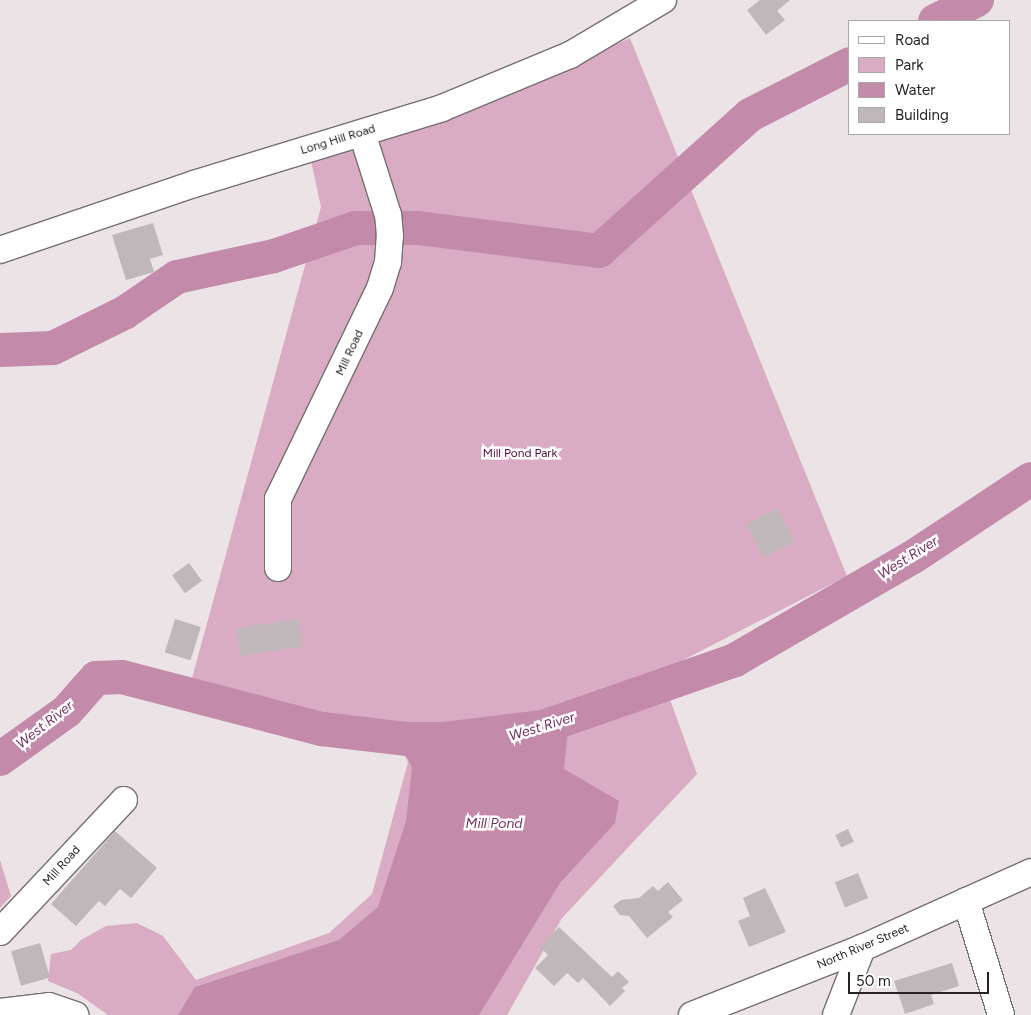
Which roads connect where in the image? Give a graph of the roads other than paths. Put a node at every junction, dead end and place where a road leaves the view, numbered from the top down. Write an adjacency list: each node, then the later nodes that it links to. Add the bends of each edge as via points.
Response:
1 (663, 0): 2 (street, Long Hill Road, via 609,33 536,70 442,108)
2 (362, 133): 3 (street, Long Hill Road, via 108,212); 4 (street, Mill Road, via 389,226 380,288 278,498)
3 (0, 250)
4 (278, 568)
5 (124, 800): 8 (street, Mill Road)
6 (1031, 872): 7 (street, North River Street)
7 (966, 901): 9 (street, North River Street); 14 (street)
8 (0, 932)
9 (862, 948): 12 (street, North River Street); 13 (street)
10 (0, 1012): 11 (street, via 42,1006 59,1008)
11 (75, 1015)
12 (692, 1015)
13 (836, 1015)
14 (1001, 1015)

